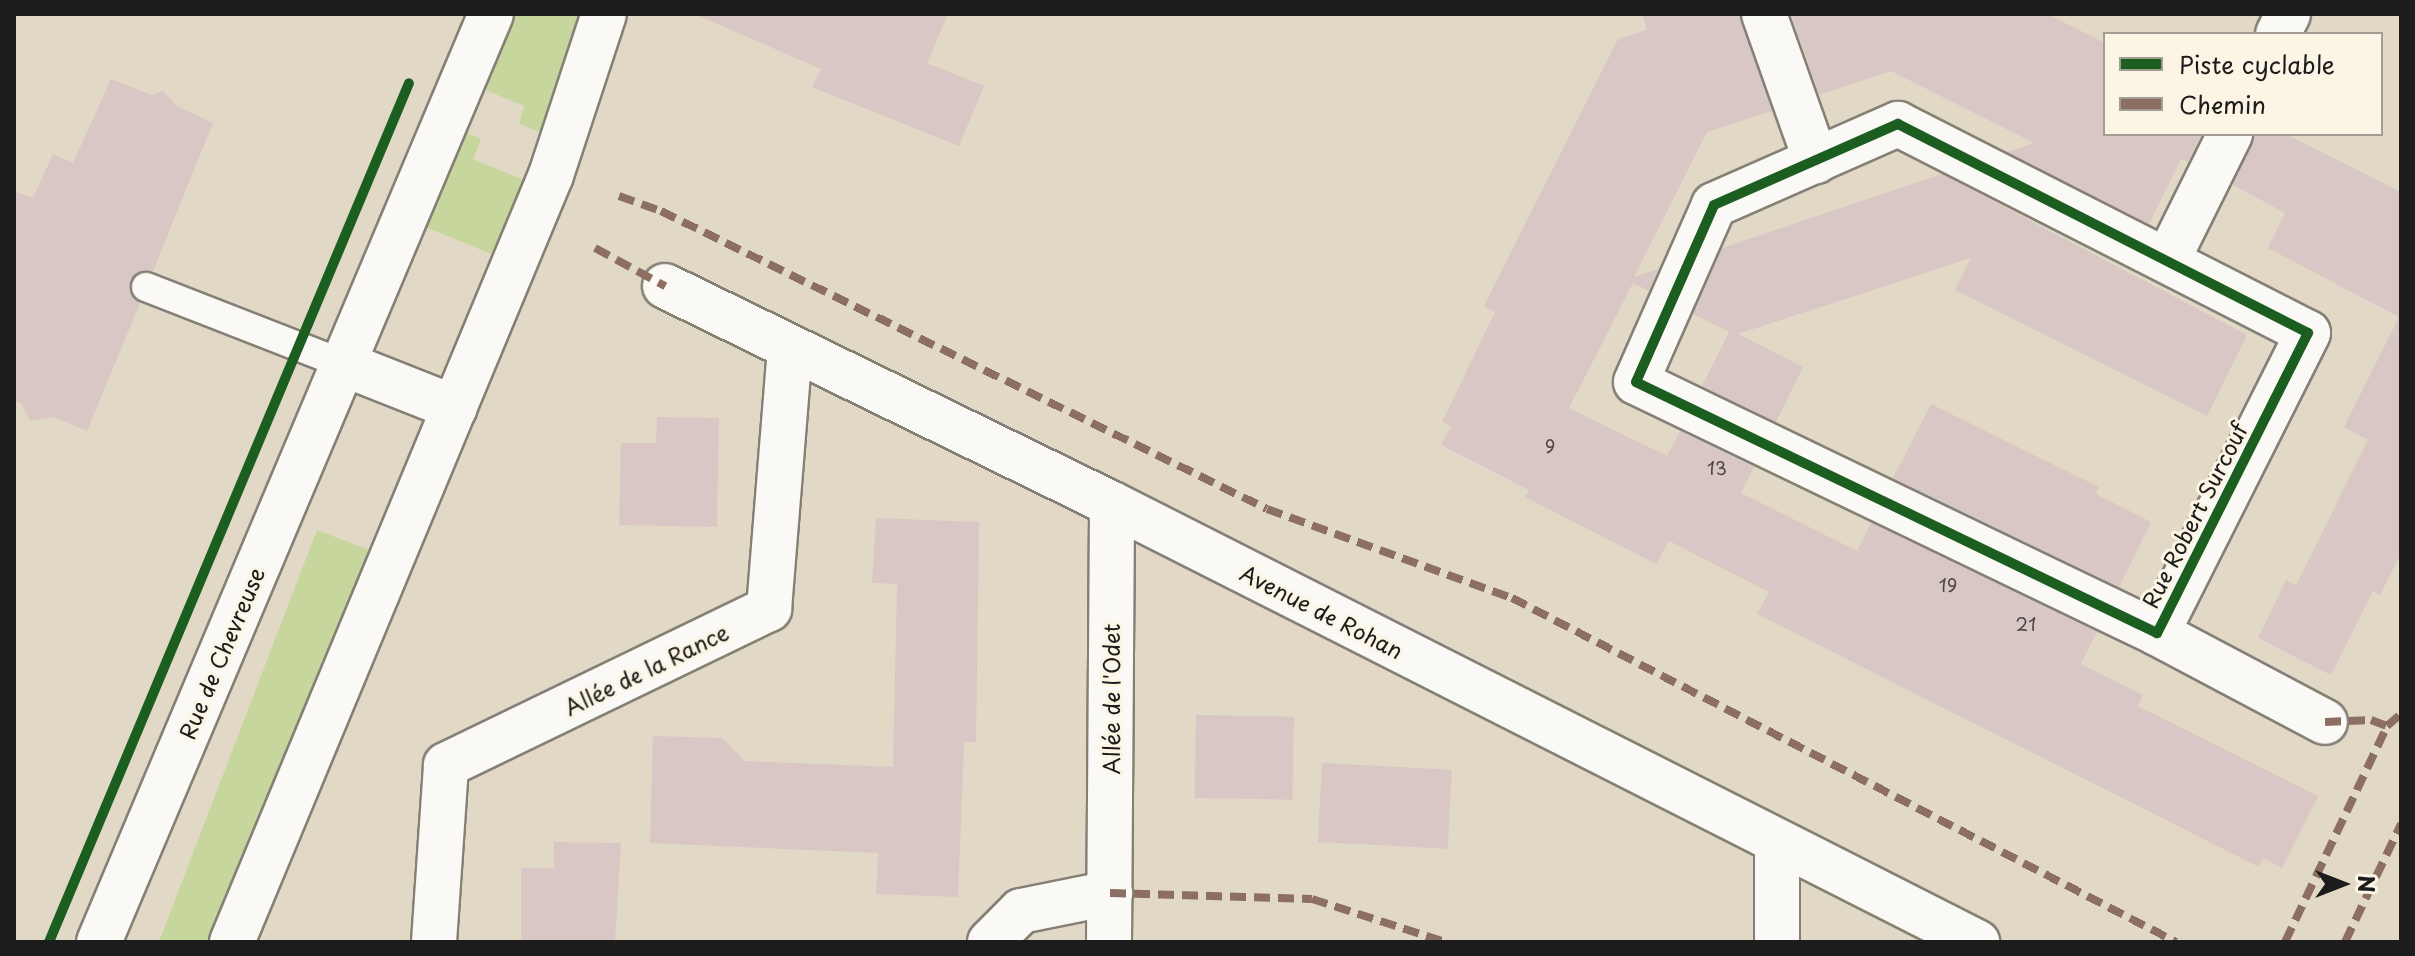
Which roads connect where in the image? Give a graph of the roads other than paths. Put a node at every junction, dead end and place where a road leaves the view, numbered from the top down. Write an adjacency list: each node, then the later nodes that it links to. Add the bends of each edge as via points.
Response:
1 (491, 14): 12 (street, Rue de Chevreuse)
2 (604, 14): 13 (street, via 551,175)
3 (1764, 14): 7 (street)
4 (2288, 14): 5 (street)
5 (2279, 32)
6 (2229, 136): 8 (street)
7 (1816, 161): 8 (street, Rue Robert Surcouf, via 1898,124); 15 (street, Rue Robert Surcouf, via 1714,205 1636,382)
8 (2168, 259): 15 (street, Rue Robert Surcouf, via 2308,333)
9 (665, 286): 11 (street, Avenue de Rohan)
10 (146, 287): 12 (lane)
11 (790, 349): 14 (street, Avenue de Rohan); 21 (street, Allée de la Rance, via 769,609 446,765)
12 (344, 364): 13 (street); 19 (street, Rue de Chevreuse)
13 (455, 408): 20 (street)
14 (1112, 504): 17 (street, Avenue de Rohan); 18 (street, Allée de l'Odet)
15 (2157, 633): 16 (street)
16 (2325, 722)
17 (1777, 844): 24 (street); 25 (street, Avenue de Rohan)
18 (1110, 893): 22 (street, via 1021,911); 23 (street, Allée de l'Odet)
19 (99, 942)
20 (232, 942)
21 (434, 942)
22 (990, 942)
23 (1109, 942)
24 (1777, 942)
25 (1977, 942)

